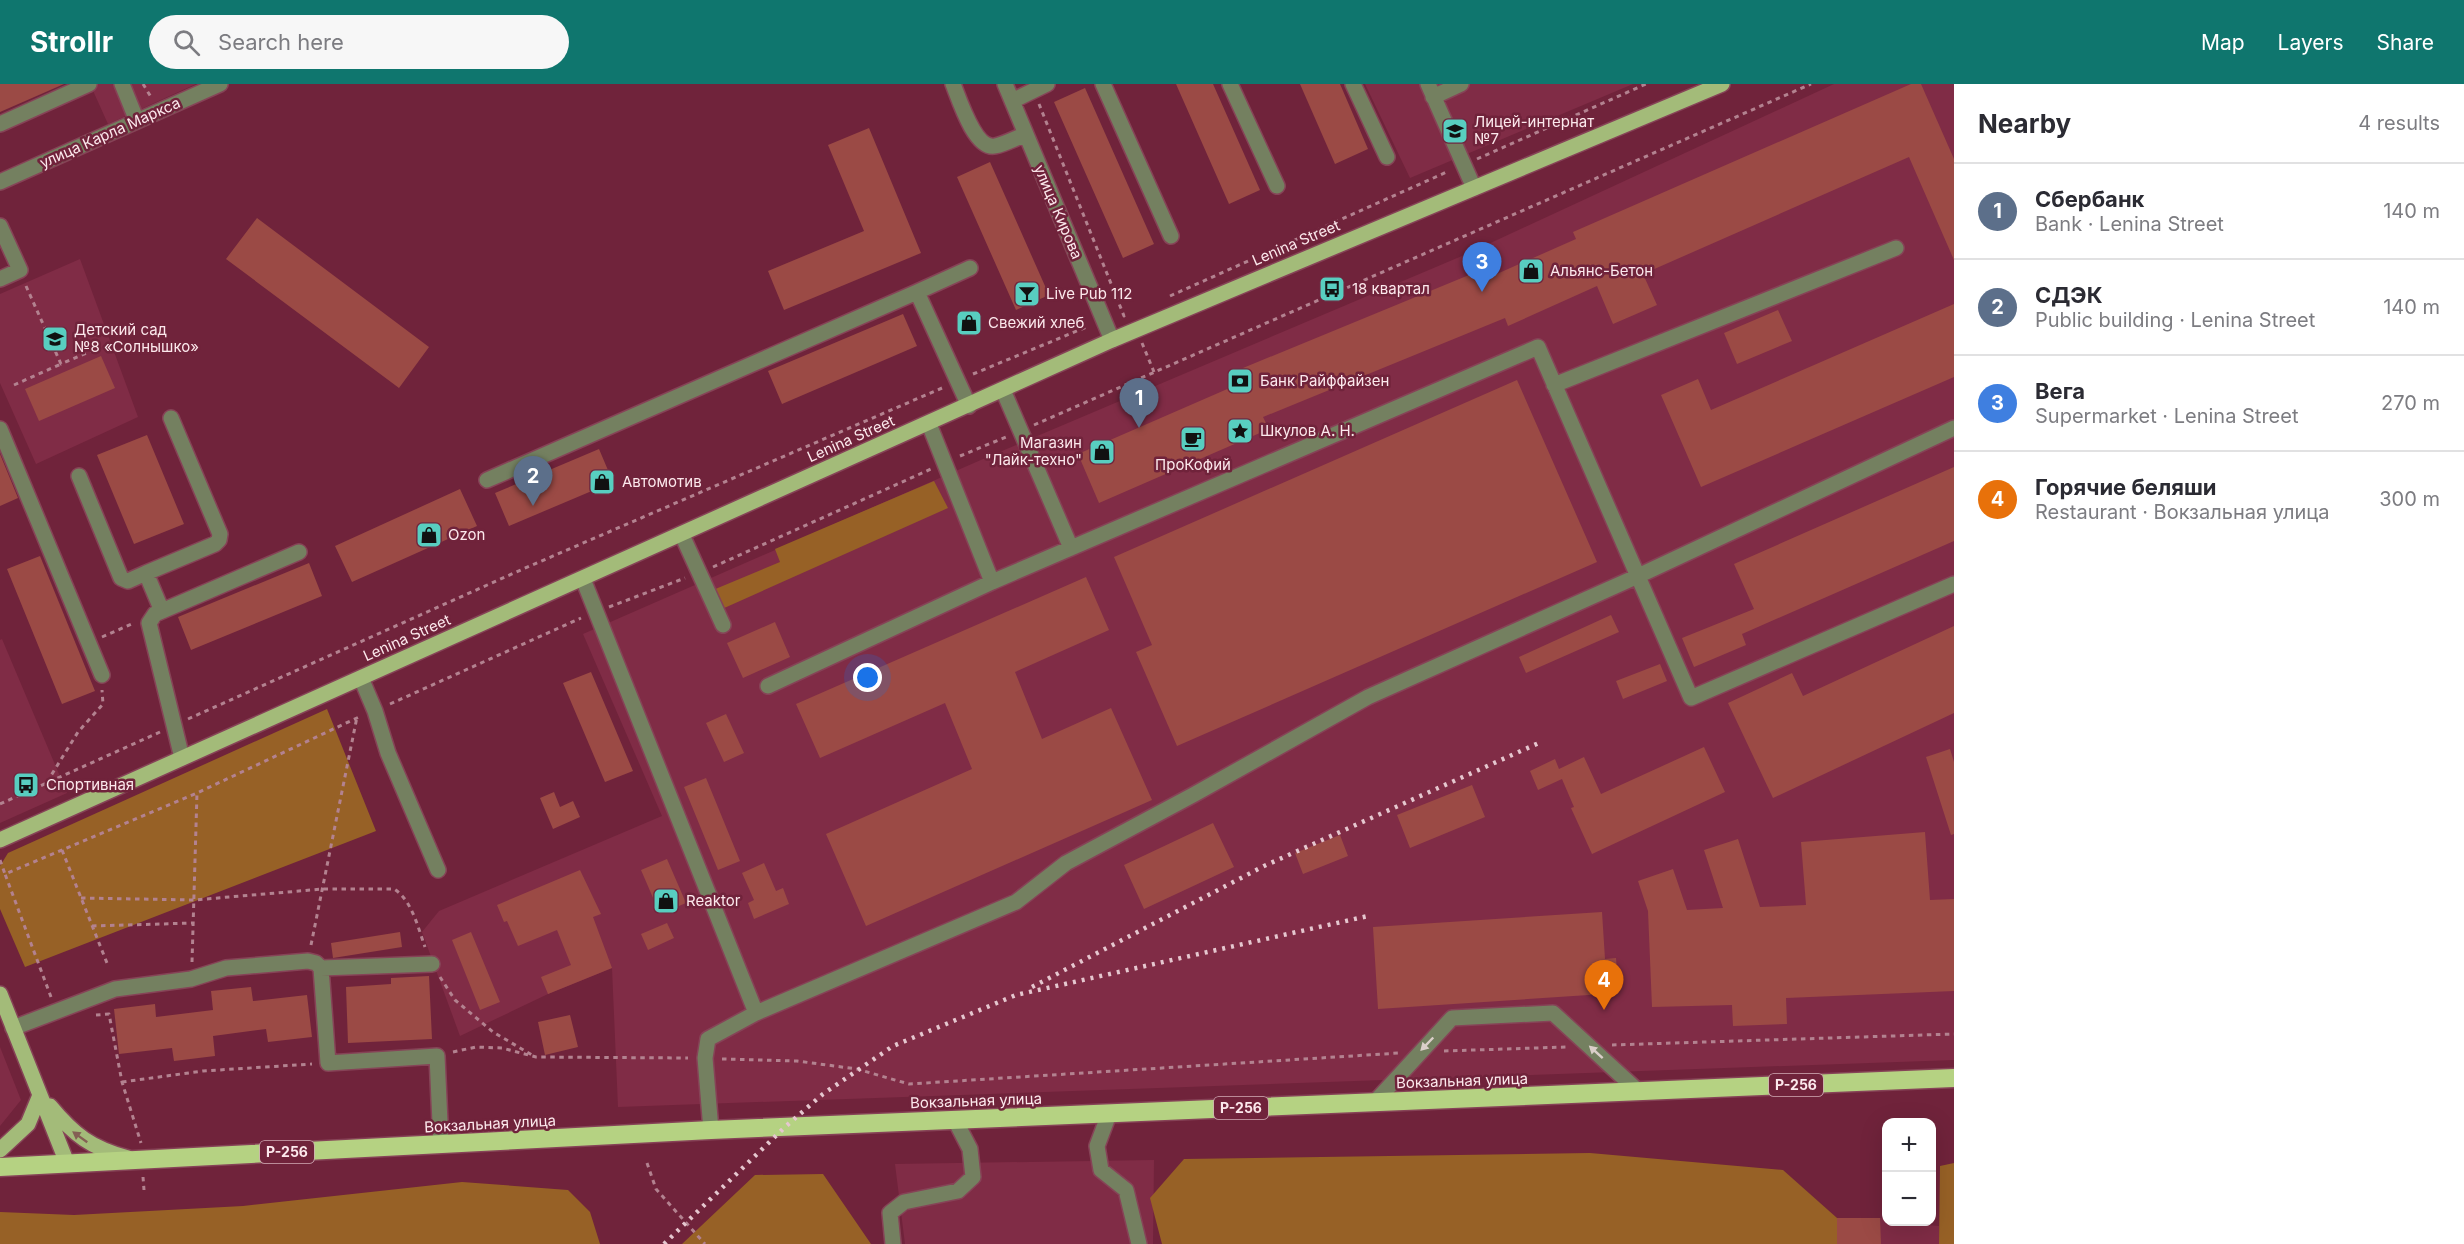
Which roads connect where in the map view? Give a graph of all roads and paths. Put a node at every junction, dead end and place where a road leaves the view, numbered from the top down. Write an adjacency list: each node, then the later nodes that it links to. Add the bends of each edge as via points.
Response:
1 (89, 84): 17 (street)
2 (122, 84): 16 (street)
3 (220, 84): 16 (street, улица Карла Маркса)
4 (952, 84): 18 (street, via 975,135 985,145 993,147)
5 (1005, 84): 15 (street, улица Кирова)
6 (1103, 84): 25 (street)
7 (1230, 84): 22 (street)
8 (1353, 84): 19 (street)
9 (1461, 84): 14 (street)
10 (1646, 84): 20 (path)
11 (1722, 84): 23 (main road, Lenina Street)
12 (1811, 84): 47 (path)
13 (1040, 87): 15 (street); 33 (path)
14 (1430, 91): 20 (street)
15 (1012, 101): 18 (street, улица Кирова)
16 (137, 121): 21 (street, улица Карла Маркса)
17 (0, 124)
18 (1026, 134): 34 (street, улица Кирова)
19 (1387, 157)
20 (1464, 165): 23 (street); 31 (path)
21 (0, 183)
22 (1277, 186)
23 (1474, 188): 35 (main road, Lenina Street)
24 (0, 226): 28 (street, via 20,270)
25 (1171, 236)
26 (1896, 248): 40 (street)
27 (970, 268): 30 (street)
28 (0, 279)
29 (25, 283): 37 (path)
30 (917, 292): 38 (street); 50 (street)
31 (1162, 299)
32 (1130, 314): 33 (path)
33 (1124, 316): 34 (path)
34 (1103, 320): 35 (street, улица Кирова); 38 (path)
35 (1112, 340): 41 (main road, Lenina Street)
36 (98, 348): 37 (path)
37 (61, 364): 39 (path)
38 (958, 381): 42 (street); 69 (path)
39 (14, 385)
40 (1554, 385): 52 (street, via 1538,347); 56 (street)
41 (1003, 390): 42 (main road, Lenina Street); 47 (street)
42 (969, 406): 44 (main road, Lenina Street)
43 (171, 418): 54 (street, via 220,534 216,544)
44 (929, 424): 48 (street); 51 (main road, Lenina Street)
45 (1954, 428): 56 (street)
46 (0, 429): 63 (street)
47 (1020, 431): 48 (path); 52 (street)
48 (945, 463): 55 (path); 58 (street)
49 (79, 476): 54 (street, via 121,578 128,581)
50 (487, 480)
51 (682, 535): 55 (street); 57 (main road, Lenina Street)
52 (1071, 548): 58 (street)
53 (299, 552): 61 (street)
54 (146, 573): 61 (street)
55 (699, 573): 60 (path); 62 (street)
56 (1638, 576): 59 (street, via 1691,698); 90 (street, via 1368,697 1066,863 1016,902)
57 (583, 579): 60 (street); 65 (main road, Lenina Street)
58 (992, 582): 66 (street)
59 (1954, 584)
60 (595, 612): 67 (path); 90 (street)
61 (156, 615): 63 (path); 69 (street, via 149,623)
62 (723, 625)
63 (89, 643): 64 (street)
64 (102, 675): 71 (path, via 103,704 78,732)
65 (361, 678): 67 (street); 70 (main road, Lenina Street)
66 (768, 686)
67 (375, 711): 68 (path); 77 (street, via 388,753)
68 (357, 717): 72 (path); 79 (path)
69 (175, 725): 70 (street); 71 (path)
70 (182, 758): 74 (main road, Lenina Street)
71 (46, 783): 73 (path)
72 (197, 793): 75 (path); 81 (path)
73 (0, 804)
74 (0, 840)
75 (62, 850): 78 (path); 80 (path)
76 (0, 860): 78 (path)
77 (438, 870)
78 (5, 874): 89 (path)
79 (323, 889): 81 (path); 85 (path, via 394,889 402,894); 86 (path)
80 (81, 898): 81 (path); 83 (path)
81 (194, 900): 82 (path)
82 (194, 923): 83 (path); 87 (path)
83 (92, 926): 84 (path)
84 (106, 963)
85 (432, 964): 86 (street); 97 (path, via 455,1000 493,1032)
86 (314, 965): 87 (street, via 226,968); 99 (street)
87 (191, 979): 89 (street, via 115,989)
88 (0, 994): 92 (main road)
89 (56, 1012): 92 (street)
90 (756, 1013): 98 (street, via 708,1039)
91 (88, 1016): 101 (path, via 109,1014)
92 (13, 1028): 103 (main road)
93 (1954, 1034): 94 (path)
94 (1589, 1046): 95 (path); 95 (street, one-way to 95, via 1553,1013 1452,1018); 102 (street, one-way to 94)
95 (1419, 1052): 98 (path, via 909,1084 847,1068 797,1061); 104 (street)
96 (437, 1056): 97 (path, via 476,1047 502,1048); 99 (street); 108 (street)
97 (536, 1057): 98 (path)
98 (705, 1058): 107 (street)
99 (328, 1063): 101 (path, via 202,1071)
100 (1954, 1078): 102 (highway, Вокзальная улица / Р-256)
101 (122, 1083): 110 (path, via 140,1138)
102 (1639, 1092): 104 (highway, Вокзальная улица / Р-256)
103 (40, 1095): 109 (main road, via 28,1124); 110 (main road, one-way to 103, via 105,1151 75,1134); 112 (main road)
104 (1374, 1103): 105 (highway, Вокзальная улица / Р-256)
105 (1109, 1114): 106 (highway, Вокзальная улица / Р-256); 117 (street, via 1097,1146 1101,1170 1126,1190)
106 (955, 1120): 107 (highway, Вокзальная улица / Р-256); 116 (street, via 970,1149 973,1178 958,1191 904,1202 890,1213)
107 (711, 1130): 108 (highway, Вокзальная улица / Р-256)
108 (441, 1145): 110 (highway, Вокзальная улица / Р-256)
109 (0, 1150)
110 (138, 1160): 112 (highway, Вокзальная улица / Р-256); 114 (path)
111 (647, 1162): 115 (path, via 656,1189)
112 (67, 1163): 113 (highway, Вокзальная улица / Р-256)
113 (0, 1167)
114 (144, 1190)
115 (705, 1244)
116 (893, 1244)
117 (1139, 1244)

